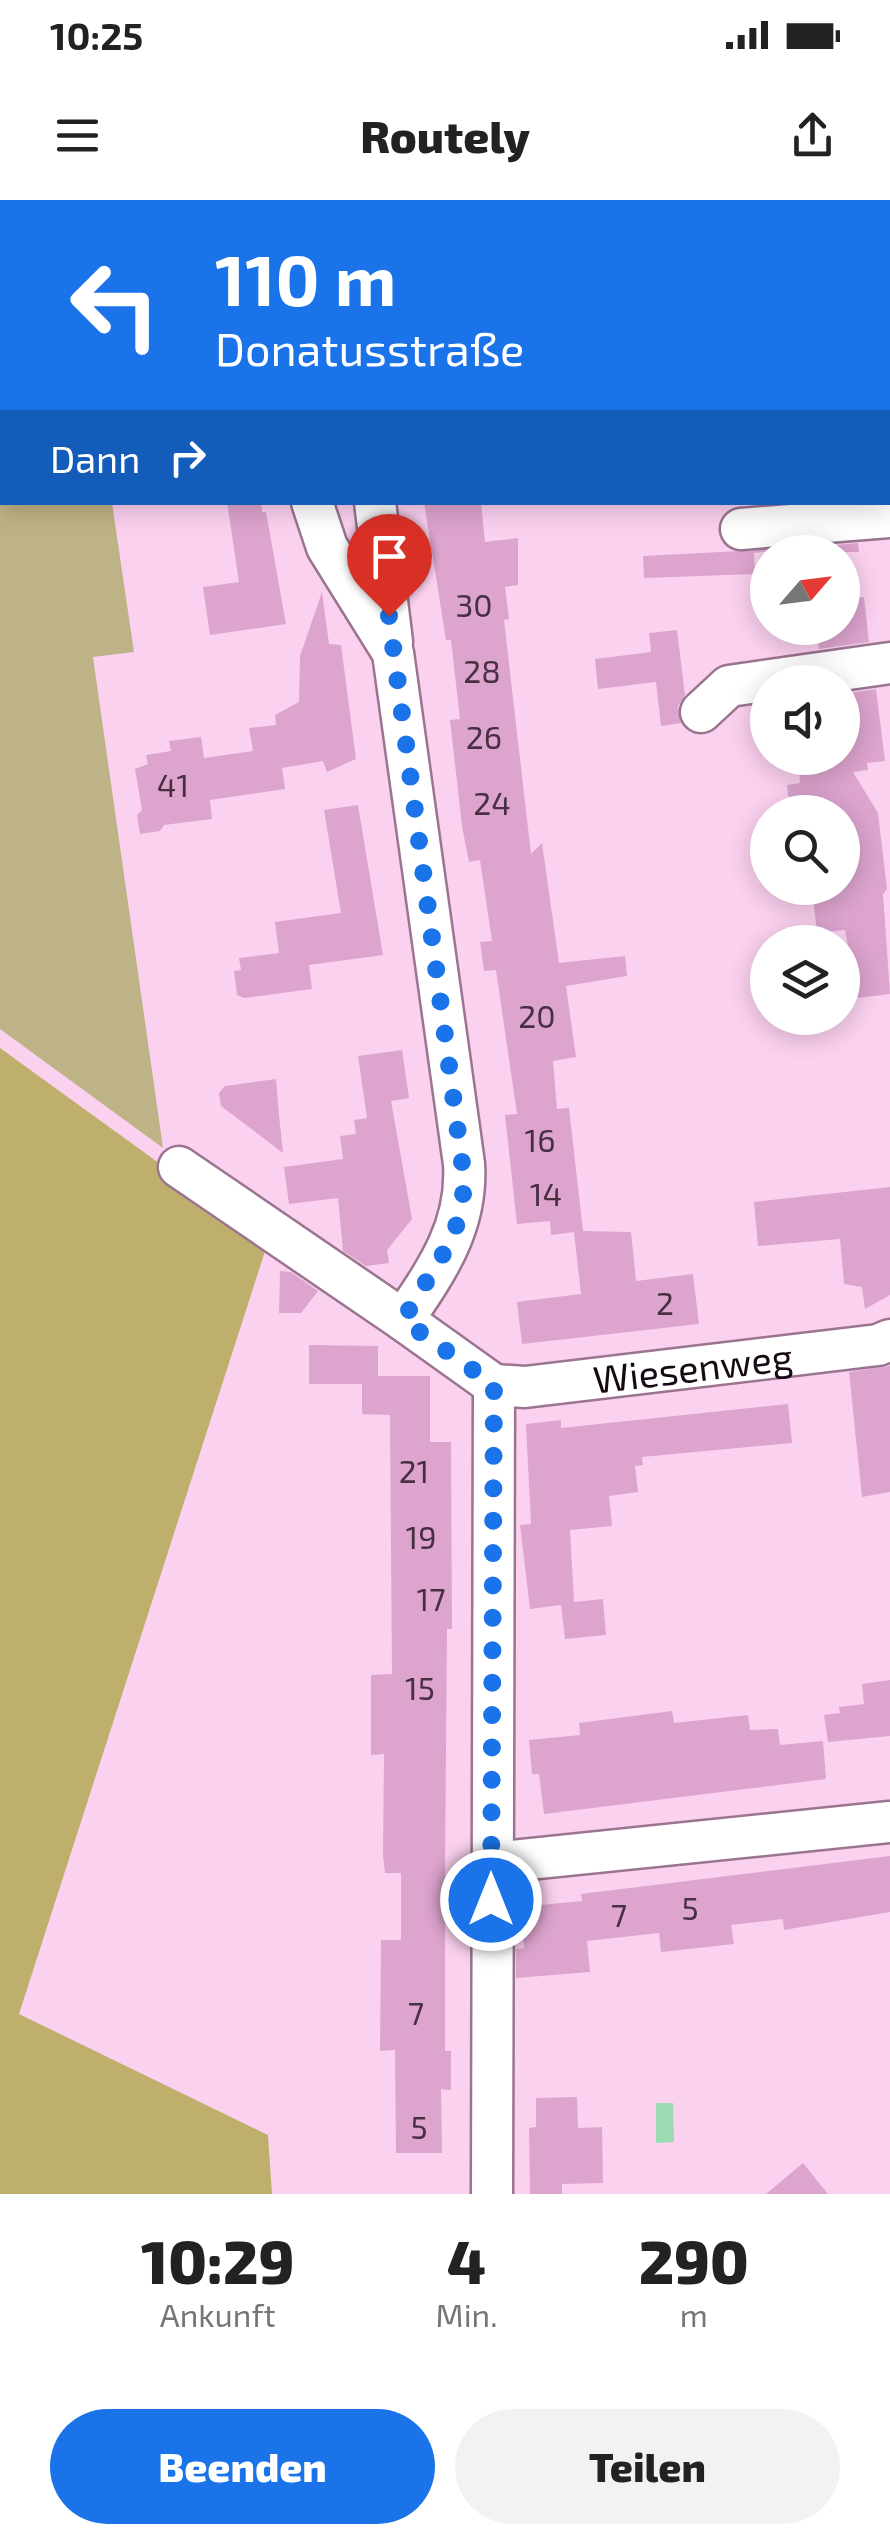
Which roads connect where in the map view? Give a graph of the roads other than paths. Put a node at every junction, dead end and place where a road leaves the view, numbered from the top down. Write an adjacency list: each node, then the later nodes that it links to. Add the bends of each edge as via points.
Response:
1 (376, 512): 2 (street); 6 (street)
2 (315, 516): 6 (street)
3 (890, 517): 4 (street)
4 (741, 530)
5 (890, 649): 7 (street, via 698,692)
6 (393, 654): 9 (street, via 465,1185 454,1236)
7 (890, 663)
8 (179, 1166): 9 (street)
9 (403, 1320): 11 (street)
10 (890, 1340): 11 (street, Wiesenweg, via 565,1382)
11 (494, 1385): 13 (street)
12 (890, 1822): 13 (street)
13 (491, 1863): 14 (street)
14 (492, 2194)

